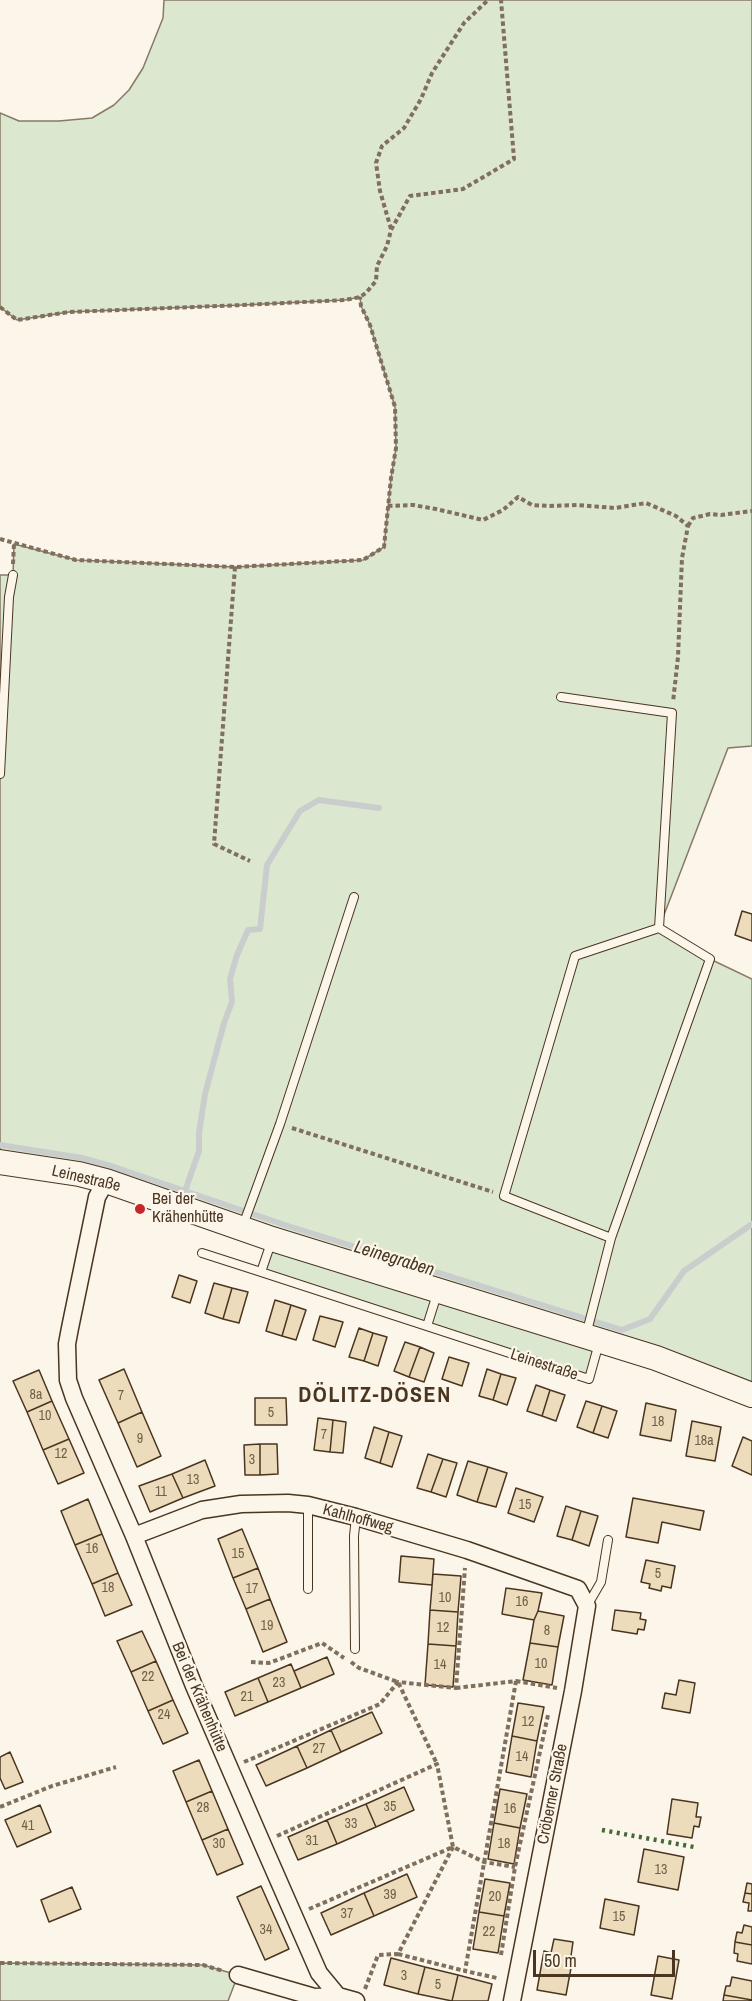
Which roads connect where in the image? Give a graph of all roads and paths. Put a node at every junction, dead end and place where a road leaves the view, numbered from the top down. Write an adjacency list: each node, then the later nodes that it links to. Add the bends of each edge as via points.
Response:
1 (488, 0): 3 (path, via 464,23 432,72 404,128 382,146 375,163)
2 (501, 0): 3 (path, via 514,159 463,189 410,196)
3 (392, 230): 4 (path, via 377,266 376,281)
4 (360, 297): 5 (path, via 69,312 17,320); 6 (path, via 395,407 396,448)
5 (0, 307)
6 (388, 506): 8 (path, via 436,509 483,520 518,497 532,505 549,506 615,508 646,503); 11 (path, via 384,547 363,560)
7 (752, 511): 8 (path, via 710,514 693,518)
8 (688, 525): 14 (path, via 682,558)
9 (0, 539): 10 (path)
10 (14, 544): 11 (path, via 76,560); 12 (path)
11 (235, 567): 16 (path, via 214,844)
12 (13, 576): 15 (lane)
13 (561, 697): 14 (lane)
14 (672, 713): 18 (lane)
15 (0, 774)
16 (250, 861)
17 (354, 897): 19 (lane)
18 (659, 928): 22 (lane, via 575,956); 24 (lane, via 710,959)
19 (280, 1124): 22 (path); 23 (lane)
20 (0, 1162): 21 (main road, Leinestraße)
21 (106, 1181): 23 (main road, Leinestraße); 34 (street, Bei der Krähenhütte, via 98,1197 70,1328 68,1380)
22 (504, 1196): 24 (lane)
23 (246, 1218): 25 (main road, Leinestraße)
24 (611, 1238): 30 (lane)
25 (272, 1239): 27 (lane); 28 (main road, Leinestraße)
26 (202, 1254): 27 (lane, Leinestraße)
27 (261, 1272): 29 (lane, Leinestraße)
28 (438, 1291): 29 (lane); 30 (main road, Leinestraße)
29 (427, 1326): 30 (lane, Leinestraße, via 589,1379)
30 (591, 1329): 31 (main road, Leinestraße)
31 (752, 1395)
32 (308, 1505): 33 (street, Kahlhoffweg); 34 (street, Kahlhoffweg, via 241,1504 202,1510); 37 (lane)
33 (356, 1517): 36 (street, Kahlhoffweg); 39 (lane)
34 (134, 1536): 51 (street, Bei der Krähenhütte)
35 (608, 1540): 38 (lane, via 601,1582)
36 (467, 1551): 38 (street, Kahlhoffweg, via 578,1589); 45 (path)
37 (308, 1589)
38 (587, 1606): 46 (street, Cröberner Straße)
39 (355, 1649)
40 (251, 1662): 43 (path, via 269,1663 322,1644 359,1668)
41 (557, 1676): 44 (path)
42 (516, 1681): 44 (path); 45 (path); 55 (path)
43 (398, 1682): 45 (path); 49 (path); 51 (path, via 380,1704)
44 (554, 1687): 46 (path); 47 (path)
45 (456, 1688)
46 (573, 1691): 68 (street, Cröberner Straße)
47 (552, 1699)
48 (549, 1710): 56 (path)
49 (437, 1764): 53 (path); 54 (path)
50 (116, 1767): 52 (path)
51 (230, 1769): 53 (street, Bei der Krähenhütte)
52 (0, 1807)
53 (262, 1843): 57 (street, Bei der Krähenhütte)
54 (453, 1847): 55 (path); 57 (path); 58 (path)
55 (484, 1862): 56 (path); 62 (path)
56 (515, 1868): 59 (path)
57 (294, 1916): 66 (street, Bei der Krähenhütte, via 319,1973)
58 (398, 1954): 62 (path); 67 (path, via 378,1955)
59 (501, 1958)
60 (0, 1963): 63 (path, via 203,1965)
61 (499, 1968): 64 (path)
62 (465, 1971): 64 (path)
63 (238, 1975): 66 (street, via 314,1996)
64 (497, 1978): 65 (path)
65 (495, 1989)
66 (338, 1996): 67 (street)
67 (360, 1996)
68 (512, 2001)

